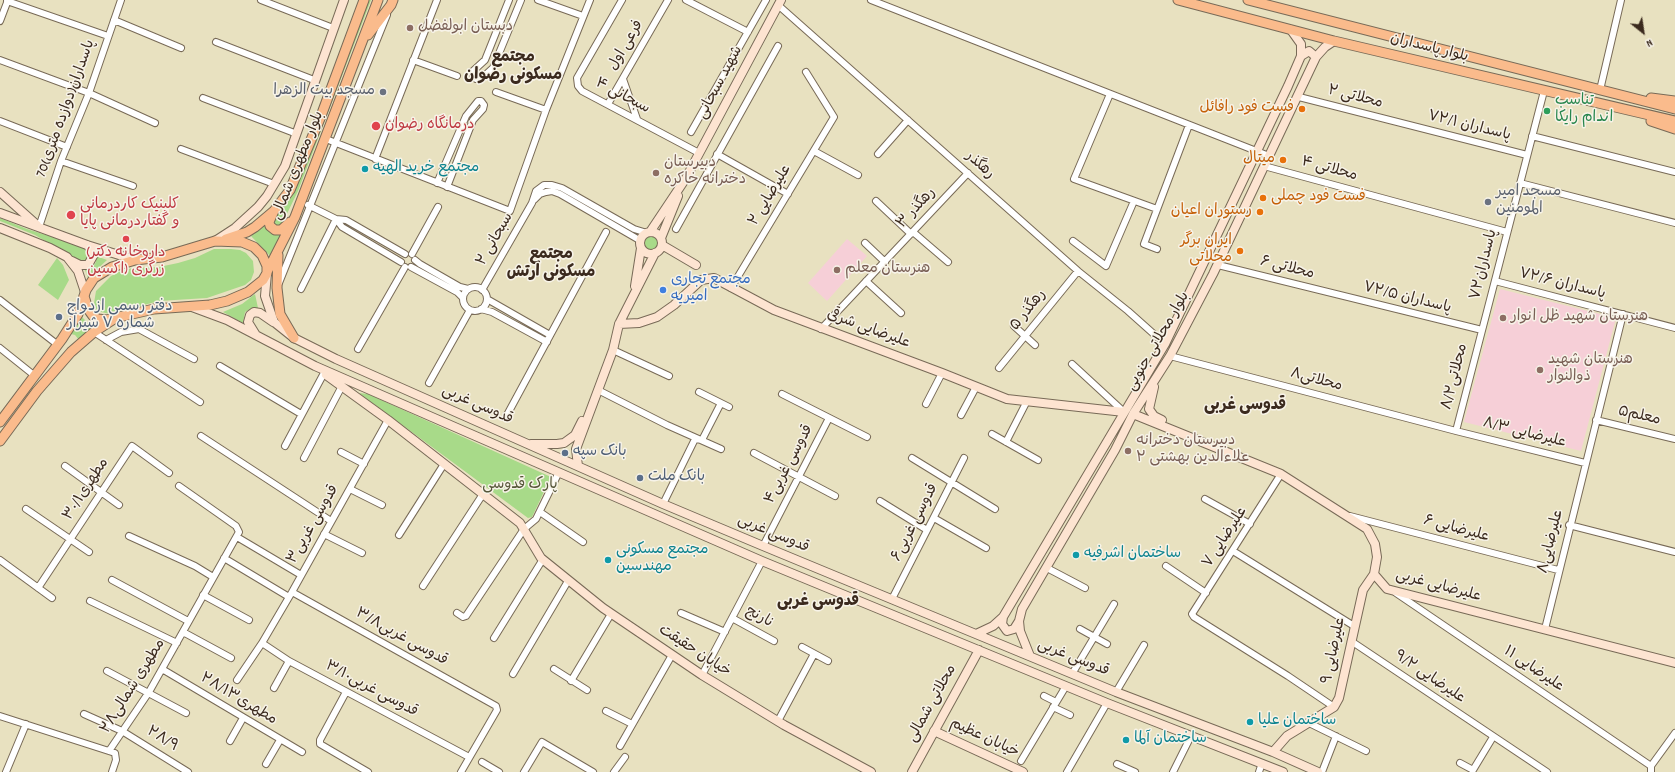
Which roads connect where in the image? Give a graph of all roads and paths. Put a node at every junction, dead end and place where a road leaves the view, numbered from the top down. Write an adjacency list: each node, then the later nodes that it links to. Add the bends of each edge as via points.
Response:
1 (8, 0): 24 (street); 28 (street)
2 (121, 0): 23 (street, 70پاسداران(دوازده متری))
3 (260, 0): 25 (street)
4 (344, 0): 25 (street)
5 (364, 0): 98 (main road, بلوار مطهری شمالی, via 321,116 290,190)
6 (378, 0): 31 (main road, بلوار مطهری شمالی)
7 (437, 0): 37 (street)
8 (509, 0): 9 (street, via 485,60 473,71 476,79 481,79 493,68)
9 (521, 0)
10 (538, 0): 22 (street)
11 (590, 0): 22 (street)
12 (622, 0): 51 (street, سبحانی ۴, via 577,83 582,91)
13 (668, 0): 40 (street, فرعی اول)
14 (686, 0): 27 (street)
15 (766, 0): 27 (street)
16 (871, 0): 47 (street)
17 (1178, 0): 26 (main road, بلوار پاسداران)
18 (1248, 0): 42 (main road, بلوار پاسداران)
19 (1621, 0): 42 (street)
20 (779, 2): 56 (street, رهگذر); 72 (street, شهید سبحانی)
21 (392, 3): 31 (main road); 67 (street)
22 (583, 16): 53 (street)
23 (114, 20): 28 (street, 70پاسداران(دوازده متری)); 33 (street)
24 (0, 21)
25 (333, 28): 41 (street)
26 (1292, 30): 29 (main road, بلوار پاسداران); 34 (street, via 1301,44)
27 (748, 32): 63 (street)
28 (108, 36): 45 (street, 70پاسداران(دوازده متری))
29 (1334, 41): 35 (street, بلوار محلاتی جنوبی); 43 (main road, بلوار پاسداران)
30 (216, 42): 41 (street)
31 (363, 43): 66 (main road, بلوار مطهری شمالی)
32 (778, 46): 73 (street)
33 (181, 48)
34 (1301, 56): 35 (street, via 1309,51); 71 (street, بلوار محلاتی جنوبی)
35 (1316, 57): 48 (street, بلوار محلاتی جنوبی)
36 (0, 60): 45 (street)
37 (413, 60): 39 (street); 77 (street)
38 (806, 72): 70 (street, ۲ علیرضایی, via 834,117)
39 (457, 76)
40 (623, 79): 51 (street, فرعی اول); 55 (street)
41 (314, 80): 64 (street)
42 (1600, 90): 46 (main road, بلوار پاسداران)
43 (1544, 91): 52 (main road, بلوار پاسداران); 65 (street, پاسداران۷۲)
44 (496, 92): 53 (street)
45 (89, 93): 59 (street); 68 (street, 70پاسداران(دوازده متری))
46 (1613, 93): 50 (main road); 54 (main road, بلوار پاسداران)
47 (1110, 94): 61 (street); 94 (street, via 1074,179)
48 (1299, 97): 60 (street, ۲ محلاتی); 76 (street, بلوار محلاتی جنوبی)
49 (203, 98): 64 (street)
50 (1675, 101)
51 (608, 104): 55 (street, سبحانی ۴)
52 (1610, 106): 58 (main road, بلوار پاسداران); 62 (main road)
53 (546, 110): 88 (street, via 510,211)
54 (1675, 110)
55 (637, 119): 72 (street, سبحانی ۴)
56 (908, 120): 74 (street); 81 (street, رهگذر)
57 (0, 121): 68 (street)
58 (1675, 121)
59 (155, 123)
60 (1404, 124): 75 (street, ۷۲/۱ پاسداران)
61 (1189, 125): 71 (street); 97 (street)
62 (1675, 129)
63 (691, 132)
64 (297, 134): 86 (street, via 285,166)
65 (1532, 136): 75 (street, پاسداران۷۲); 80 (street)
66 (326, 140): 67 (street); 92 (main road, بلوار مطهری شمالی)
67 (335, 143): 77 (street); 95 (street)
68 (67, 147): 78 (street, 70پاسداران(دوازده متری))
69 (181, 149): 86 (street)
70 (814, 151): 82 (street); 90 (street, ۲ علیرضایی)
71 (1256, 151): 76 (street); 163 (street, بلوار محلاتی جنوبی)
72 (699, 153): 83 (street, شهید سبحانی)
73 (717, 154): 90 (street); 105 (street)
74 (878, 154)
75 (1527, 155): 85 (street, پاسداران۷۲)
76 (1269, 156): 79 (street, بلوار محلاتی جنوبی)
77 (375, 159): 84 (street)
78 (61, 161): 87 (street); 103 (street, 70پاسداران(دوازده متری))
79 (1264, 166): 107 (street, ۴ محلاتی); 127 (street, بلوار محلاتی جنوبی)
80 (1675, 172)
81 (968, 173): 109 (street, ۳ رهگذر); 128 (street, رهگذر)
82 (858, 175)
83 (686, 178): 108 (street, شهید سبحانی); 113 (street, شهید سبحانی)
84 (437, 183): 88 (street); 88 (street, via 466,116 478,101 481,101 484,105 473,120)
85 (1520, 183): 102 (street); 107 (street, پاسداران۷۲)
86 (274, 184): 111 (street, via 267,196 246,219)
87 (133, 186)
88 (447, 187)
89 (0, 192): 103 (street)
90 (788, 194): 133 (street, ۲ علیرضایی)
91 (573, 197): 108 (street, via 634,229); 115 (street); 136 (street, سبحانی ۲, via 552,185 544,185 536,191)
92 (302, 201): 95 (street); 100 (main road, بلوار مطهری شمالی)
93 (876, 201): 109 (street)
94 (1134, 201): 97 (street); 112 (street, via 1106,266)
95 (310, 206): 101 (street); 132 (street)
96 (438, 207): 120 (street)
97 (1157, 209): 117 (street, via 1144,244)
98 (274, 211): 100 (main road, via 269,222 270,226 278,231); 111 (main road, بلوار مطهری شمالی, via 247,232)
99 (0, 213): 103 (street)
100 (295, 217): 118 (main road, بلوار مطهری شمالی)
101 (336, 219): 110 (street, via 342,227); 134 (street)
102 (1675, 223)
103 (39, 227): 116 (street)
104 (0, 228): 121 (street, via 50,248)
105 (676, 229)
106 (606, 232): 156 (street)
107 (1507, 232): 131 (street, پاسداران۷۲)
108 (648, 233): 113 (street, via 656,233); 115 (street)
109 (912, 233): 123 (street, ۳ رهگذر); 124 (street)
110 (367, 236): 120 (street); 125 (street)
111 (215, 241): 122 (main road, بلوار مطهری شمالی, via 162,257); 129 (main road, via 242,242 254,247 264,259)
112 (1073, 241)
113 (662, 242): 119 (street); 126 (street)
114 (865, 243): 123 (street)
115 (641, 244): 119 (street, via 647,253); 138 (street)
116 (87, 245): 121 (street, via 93,251 88,265 80,265); 122 (street)
117 (1157, 250)
118 (278, 252): 129 (main road, بلوار مطهری شمالی); 132 (main road)
119 (655, 253): 138 (street)
120 (411, 256): 125 (street); 125 (street, via 402,257); 135 (street, via 420,264)
121 (71, 260): 137 (street, via 81,276)
122 (134, 260): 137 (main road, بلوار مطهری شمالی, via 121,263 94,278)
123 (885, 262): 130 (street, ۳ رهگذر)
124 (948, 262)
125 (406, 265): 139 (street, via 457,292); 167 (street)
126 (696, 265)
127 (1218, 265): 140 (street, ۶ محلاتی); 169 (street, بلوار محلاتی جنوبی)
128 (1078, 271): 157 (street, ۵ رهگذر); 163 (street, رهگذر)
129 (267, 273): 143 (main road, بلوار مطهری شمالی, via 257,287 237,298 210,305); 149 (street, via 265,296)
130 (866, 281): 146 (street); 152 (street, ۳ رهگذر)
131 (1495, 281): 147 (street, ۷۲/۶ پاسداران); 154 (street, پاسداران۷۲)
132 (277, 288): 159 (main road, via 280,314)
133 (731, 288): 150 (street, علیرضایی شرقی, via 714,278 701,280 658,317 638,323); 152 (street, علیرضایی شرقی, via 774,310)
134 (301, 289)
135 (468, 289): 136 (street, via 476,287); 139 (street)
136 (482, 290): 141 (street)
137 (84, 294): 148 (main road, بلوار مطهری شمالی, via 93,316 106,320); 161 (main road, بلوار مطهری شمالی, via 78,314)
138 (633, 295): 150 (street)
139 (463, 298): 145 (street)
140 (1350, 298): 154 (street, ۷۲/۵ پاسداران)
141 (486, 299): 144 (street); 156 (street)
142 (0, 300): 161 (street)
143 (191, 306): 148 (main road, بلوار مطهری شمالی, via 154,309); 158 (street, قدوسی غربی, via 212,313)
144 (481, 309): 145 (street); 162 (street, via 492,312)
145 (470, 310): 180 (street)
146 (901, 313)
147 (1623, 314): 153 (street, ۷۲/۶ پاسداران); 199 (street, علیرضایی۸)
148 (119, 316): 155 (main road)
149 (274, 322): 158 (street, قدوسی غربی, via 260,312 250,315 248,322); 159 (street, قدوسی غربی)
150 (619, 324): 168 (street)
151 (1014, 326): 157 (street)
152 (821, 328): 176 (street, علیرضایی شرقی)
153 (1675, 328)
154 (1482, 330): 201 (street, محلاتی۸/۲)
155 (94, 332): 160 (street); 165 (main road)
156 (550, 335): 162 (street)
157 (1025, 336): 164 (street); 174 (street, ۵ رهگذر)
158 (258, 337): 173 (street, قدوسی غربی)
159 (294, 338): 210 (street, قدوسی غربی)
160 (106, 340): 170 (street, via 121,332 143,330); 187 (street)
161 (60, 342): 165 (main road, via 67,337 72,338); 177 (main road, بلوار مطهری شمالی)
162 (547, 342): 195 (street)
163 (1165, 344): 192 (street, بلوار محلاتی جنوبی)
164 (1035, 345)
165 (77, 347): 208 (main road, via 37,391)
166 (0, 348): 177 (street)
167 (358, 349)
168 (613, 350): 178 (street); 183 (street)
169 (1170, 356): 179 (street, بلوار محلاتی جنوبی); 201 (street, محلاتی۸)
170 (194, 359)
171 (1072, 364): 192 (street)
172 (220, 366): 193 (street)
173 (315, 366): 175 (street, خیابان حقیقت); 224 (street, قدوسی غربی)
174 (999, 368)
175 (324, 373): 181 (street, خیابان حقیقت); 193 (street)
176 (942, 373): 182 (street, علیرضایی شرقی); 190 (street)
177 (35, 376): 200 (main road, بلوار مطهری شمالی)
178 (669, 376)
179 (1157, 378): 194 (street, بلوار محلاتی جنوبی); 203 (street, علیرضایی غربی, via 1149,409 1154,416)
180 (429, 383)
181 (342, 386): 198 (street, خیابان حقیقت); 215 (street)
182 (976, 387): 186 (street, علیرضایی شرقی, via 1007,399); 196 (street)
183 (598, 390): 188 (street); 207 (street)
184 (699, 392): 189 (street)
185 (782, 394): 197 (street)
186 (1027, 401): 192 (street, علیرضایی شرقی); 209 (street)
187 (200, 402)
188 (593, 402): 210 (street, via 570,439 556,444); 223 (street, via 576,449)
189 (721, 403): 191 (street); 207 (street)
190 (926, 404)
191 (728, 407)
192 (1124, 412): 291 (street, بلوار محلاتی جنوبی)
193 (301, 414): 211 (street)
194 (1133, 414): 203 (street, علیرضایی غربی); 268 (street, بلوار محلاتی جنوبی, via 1116,450)
195 (507, 415)
196 (961, 415)
197 (829, 418): 205 (street); 227 (street, قدوسی غربی۴)
198 (388, 420): 220 (street, قدوسی غربی۳); 221 (street, خیابان حقیقت)
199 (1596, 420): 206 (street, معلم۵); 219 (street, علیرضایی۸)
200 (0, 422)
201 (1456, 431): 219 (street, ۸/۳ علیرضایی)
202 (992, 434): 209 (street)
203 (1187, 435): 226 (street, علیرضایی غربی)
204 (201, 436): 245 (street)
205 (867, 437)
206 (1675, 439)
207 (702, 440): 212 (street); 236 (street, via 695,439)
208 (0, 441)
209 (1006, 442): 218 (street)
210 (527, 444): 223 (street, قدوسی غربی)
211 (285, 446)
212 (721, 449)
213 (341, 452): 220 (street)
214 (754, 452): 227 (street)
215 (304, 458)
216 (912, 458): 228 (street)
217 (964, 458): 228 (street, قدوسی غربی۶)
218 (1038, 460)
219 (1585, 462): 248 (street, علیرضایی۸)
220 (364, 464): 230 (street, قدوسی غربی۳)
221 (444, 464): 232 (street, خیابان حقیقت); 252 (street)
222 (65, 466): 231 (street)
223 (578, 466): 236 (street, قدوسی غربی)
224 (559, 472): 241 (street); 246 (street, قدوسی غربی)
225 (169, 473): 231 (street, مطهری۳۰/۱, via 132,446)
226 (1282, 474): 243 (street, علیرضایی غربی); 247 (street, ۷ علیرضایی)
227 (799, 477): 233 (street); 257 (street, قدوسی غربی۴)
228 (951, 483): 240 (street); 244 (street, قدوسی غربی۶)
229 (179, 486): 254 (street, via 236,526 239,532)
230 (350, 489): 237 (street); 245 (street, قدوسی غربی۳)
231 (101, 492): 238 (street); 255 (street, مطهری۳۰/۱)
232 (483, 494): 249 (street, خیابان حقیقت); 276 (street)
233 (835, 496)
234 (1204, 499): 247 (street)
235 (880, 502): 250 (street)
236 (663, 504): 242 (street, قدوسی غربی)
237 (382, 505)
238 (119, 506)
239 (26, 509): 255 (street)
240 (995, 509)
241 (540, 512): 249 (street); 256 (street)
242 (681, 512): 246 (street); 257 (street, قدوسی غربی)
243 (1347, 515): 269 (street, ۶ علیرضایی); 271 (street, علیرضایی غربی, via 1367,529 1375,544 1377,557)
244 (934, 518): 250 (street, قدوسی غربی۶); 258 (street)
245 (331, 521): 251 (street, قدوسی غربی۳)
246 (676, 523): 266 (street, قدوسی غربی)
247 (1250, 524): 259 (street, ۷ علیرضایی)
248 (1569, 525): 261 (street); 269 (street, علیرضایی۸)
249 (524, 529): 264 (street, خیابان حقیقت); 288 (street, via 466,616)
250 (927, 530): 285 (street, قدوسی غربی۶)
251 (324, 534): 262 (street); 272 (street, قدوسی غربی۳)
252 (399, 535)
253 (129, 536): 273 (street)
254 (237, 538): 263 (street, مطهرى شمالى۲۸); 272 (street)
255 (70, 540): 260 (street); 278 (street, مطهری۳۰/۱)
256 (582, 542)
257 (762, 546): 270 (street, قدوسی غربی)
258 (986, 548)
259 (1233, 551): 280 (street, ۷ علیرضایی); 296 (street)
260 (89, 552)
261 (1675, 552)
262 (362, 553)
263 (224, 558): 273 (street, مطهرى شمالى۲۸); 283 (street, قدوسی غربی۳/۸)
264 (543, 559): 275 (street, خیابان حقیقت); 303 (street)
265 (0, 560): 278 (street)
266 (762, 561): 277 (street, قدوسی غربی); 292 (street)
267 (1166, 566): 280 (street)
268 (1047, 568): 279 (street); 295 (street, بلوار محلاتی جنوبی, via 1022,609)
269 (1558, 570): 298 (street, علیرضایی۸)
270 (831, 574): 277 (street); 285 (street, قدوسی غربی)
271 (1374, 574): 281 (street, علیرضایی غربی, via 1387,589); 296 (street, ۹ علیرضایی, via 1363,590)
272 (301, 575): 283 (street, قدوسی غربی۳)
273 (213, 577): 282 (street, مطهرى شمالى۲۸)
274 (112, 580): 294 (street)
275 (568, 581): 290 (street, خیابان حقیقت); 322 (street)
276 (423, 586)
277 (826, 587): 311 (street, قدوسی غربی)
278 (38, 588): 284 (street)
279 (1085, 588)
280 (1206, 593): 336 (street, ۷ علیرضایی, via 1193,616)
281 (1396, 593): 298 (street, علیرضایی غربی); 368 (street, ۱۱ علیرضایی)
282 (203, 594): 293 (street); 294 (street, مطهرى شمالى۲۸)
283 (290, 594): 307 (street, قدوسی غربی۳); 360 (street, قدوسی غربی۳/۸, via 497,708)
284 (52, 598)
285 (892, 599): 301 (street, قدوسی غربی)
286 (90, 600): 306 (street)
287 (1114, 604): 302 (street)
288 (457, 613)
289 (681, 613): 300 (street)
290 (611, 614): 313 (street, خیابان حقیقت); 326 (street)
291 (1004, 617): 295 (street, via 1002,624 1007,631 1014,629); 301 (street, بلوار محلاتی جنوبی)
292 (732, 618): 300 (street); 304 (street, نارنج)
293 (249, 620)
294 (188, 621): 299 (street, مطهرى شمالى۲۸)
295 (1018, 621): 314 (street)
296 (1354, 626): 305 (street, ۹ علیرضایی)
297 (1080, 629): 302 (street)
298 (1545, 629): 318 (street, علیرضایی غربی)
299 (183, 632): 306 (street, مطهرى شمالى۲۸); 315 (street)
300 (725, 632): 324 (street)
301 (976, 634): 314 (street, قدوسی غربی)
302 (1094, 637): 308 (street); 323 (street)
303 (494, 638)
304 (774, 641)
305 (1351, 641): 336 (street, ۹ علیرضایی, via 1339,698); 352 (street, ۹/۲ علیرضایی)
306 (177, 643): 320 (street, مطهرى شمالى۲۸)
307 (262, 643): 316 (street, قدوسی غربی۳/۱۰); 325 (street, قدوسی غربی۳)
308 (1107, 644)
309 (1144, 645): 332 (street)
310 (802, 647): 312 (street)
311 (979, 650): 327 (street, قدوسی غربی); 348 (street, محلاتی شمالی)
312 (814, 654): 317 (street); 343 (street)
313 (672, 656): 324 (street, خیابان حقیقت); 346 (street)
314 (1030, 656): 323 (street, قدوسی غربی)
315 (231, 658)
316 (289, 661): 328 (street); 331 (street, قدوسی غربی۳/۱۰)
317 (828, 661)
318 (1675, 663)
319 (554, 669): 326 (street)
320 (162, 670): 330 (street, مطهرى شمالى۲۸); 342 (street, مطهری۲۸/۱۳)
321 (107, 671): 330 (street)
322 (513, 674)
323 (1072, 674): 332 (street, قدوسی غربی)
324 (702, 676): 343 (street, خیابان حقیقت)
325 (237, 680)
326 (572, 681): 329 (street)
327 (1066, 686): 334 (street, قدوسی غربی); 335 (street)
328 (274, 688)
329 (587, 690)
330 (149, 692): 338 (street); 347 (street, مطهرى شمالى۲۸)
331 (346, 692): 360 (street, قدوسی غربی۳/۱۰); 372 (street, via 320,744)
332 (1116, 692): 359 (street, قدوسی غربی)
333 (1044, 696): 335 (street)
334 (1107, 703): 350 (street, قدوسی غربی); 381 (street)
335 (1054, 704): 340 (street); 362 (street)
336 (1334, 707): 344 (street, ۹ علیرضایی)
337 (606, 710): 346 (street)
338 (186, 713)
339 (84, 714): 347 (street, ۲۸/۹)
340 (1070, 715)
341 (0, 716): 345 (street, مطهرى شمالى۲۸)
342 (243, 718): 353 (street, مطهری۲۸/۱۳); 354 (street)
343 (778, 721): 378 (street, خیابان حقیقت)
344 (1309, 723): 351 (street); 359 (street, ۹ علیرضایی, via 1287,736)
345 (26, 724): 356 (street, مطهرى شمالى۲۸); 369 (street)
346 (632, 724): 355 (street)
347 (122, 731): 356 (street, مطهرى شمالى۲۸); 371 (street, ۲۸/۹)
348 (934, 731): 379 (street, محلاتی شمالی); 380 (street, خیابان عظیم)
349 (1675, 733): 368 (street)
350 (1191, 736): 364 (street, قدوسی غربی); 383 (street)
351 (1336, 736): 357 (street); 387 (street)
352 (1493, 737): 365 (street, via 1473,770); 388 (street, ۹/۲ علیرضایی)
353 (280, 740): 358 (street, مطهری۲۸/۱۳); 366 (street)
354 (230, 741)
355 (620, 746)
356 (109, 751): 370 (street, via 115,753 116,760)
357 (1366, 751)
358 (302, 752)
359 (1273, 752): 386 (street, قدوسی غربی)
360 (469, 757): 373 (street)
361 (625, 757): 377 (street)
362 (1021, 761)
363 (482, 762): 374 (street)
364 (1262, 763): 384 (street); 385 (street, قدوسی غربی)
365 (1460, 763)
366 (266, 764)
367 (1117, 764): 382 (street)
368 (1651, 769)
369 (6, 772)
370 (112, 772)
371 (188, 772)
372 (368, 772)
373 (461, 772)
374 (498, 772)
375 (524, 772): 376 (street, via 542,742)
376 (593, 772)
377 (614, 772)
378 (871, 772)
379 (912, 772)
380 (1023, 772)
381 (1067, 772)
382 (1135, 772)
383 (1173, 772)
384 (1259, 772)
385 (1283, 772)
386 (1318, 772)
387 (1322, 772)
388 (1547, 772)

